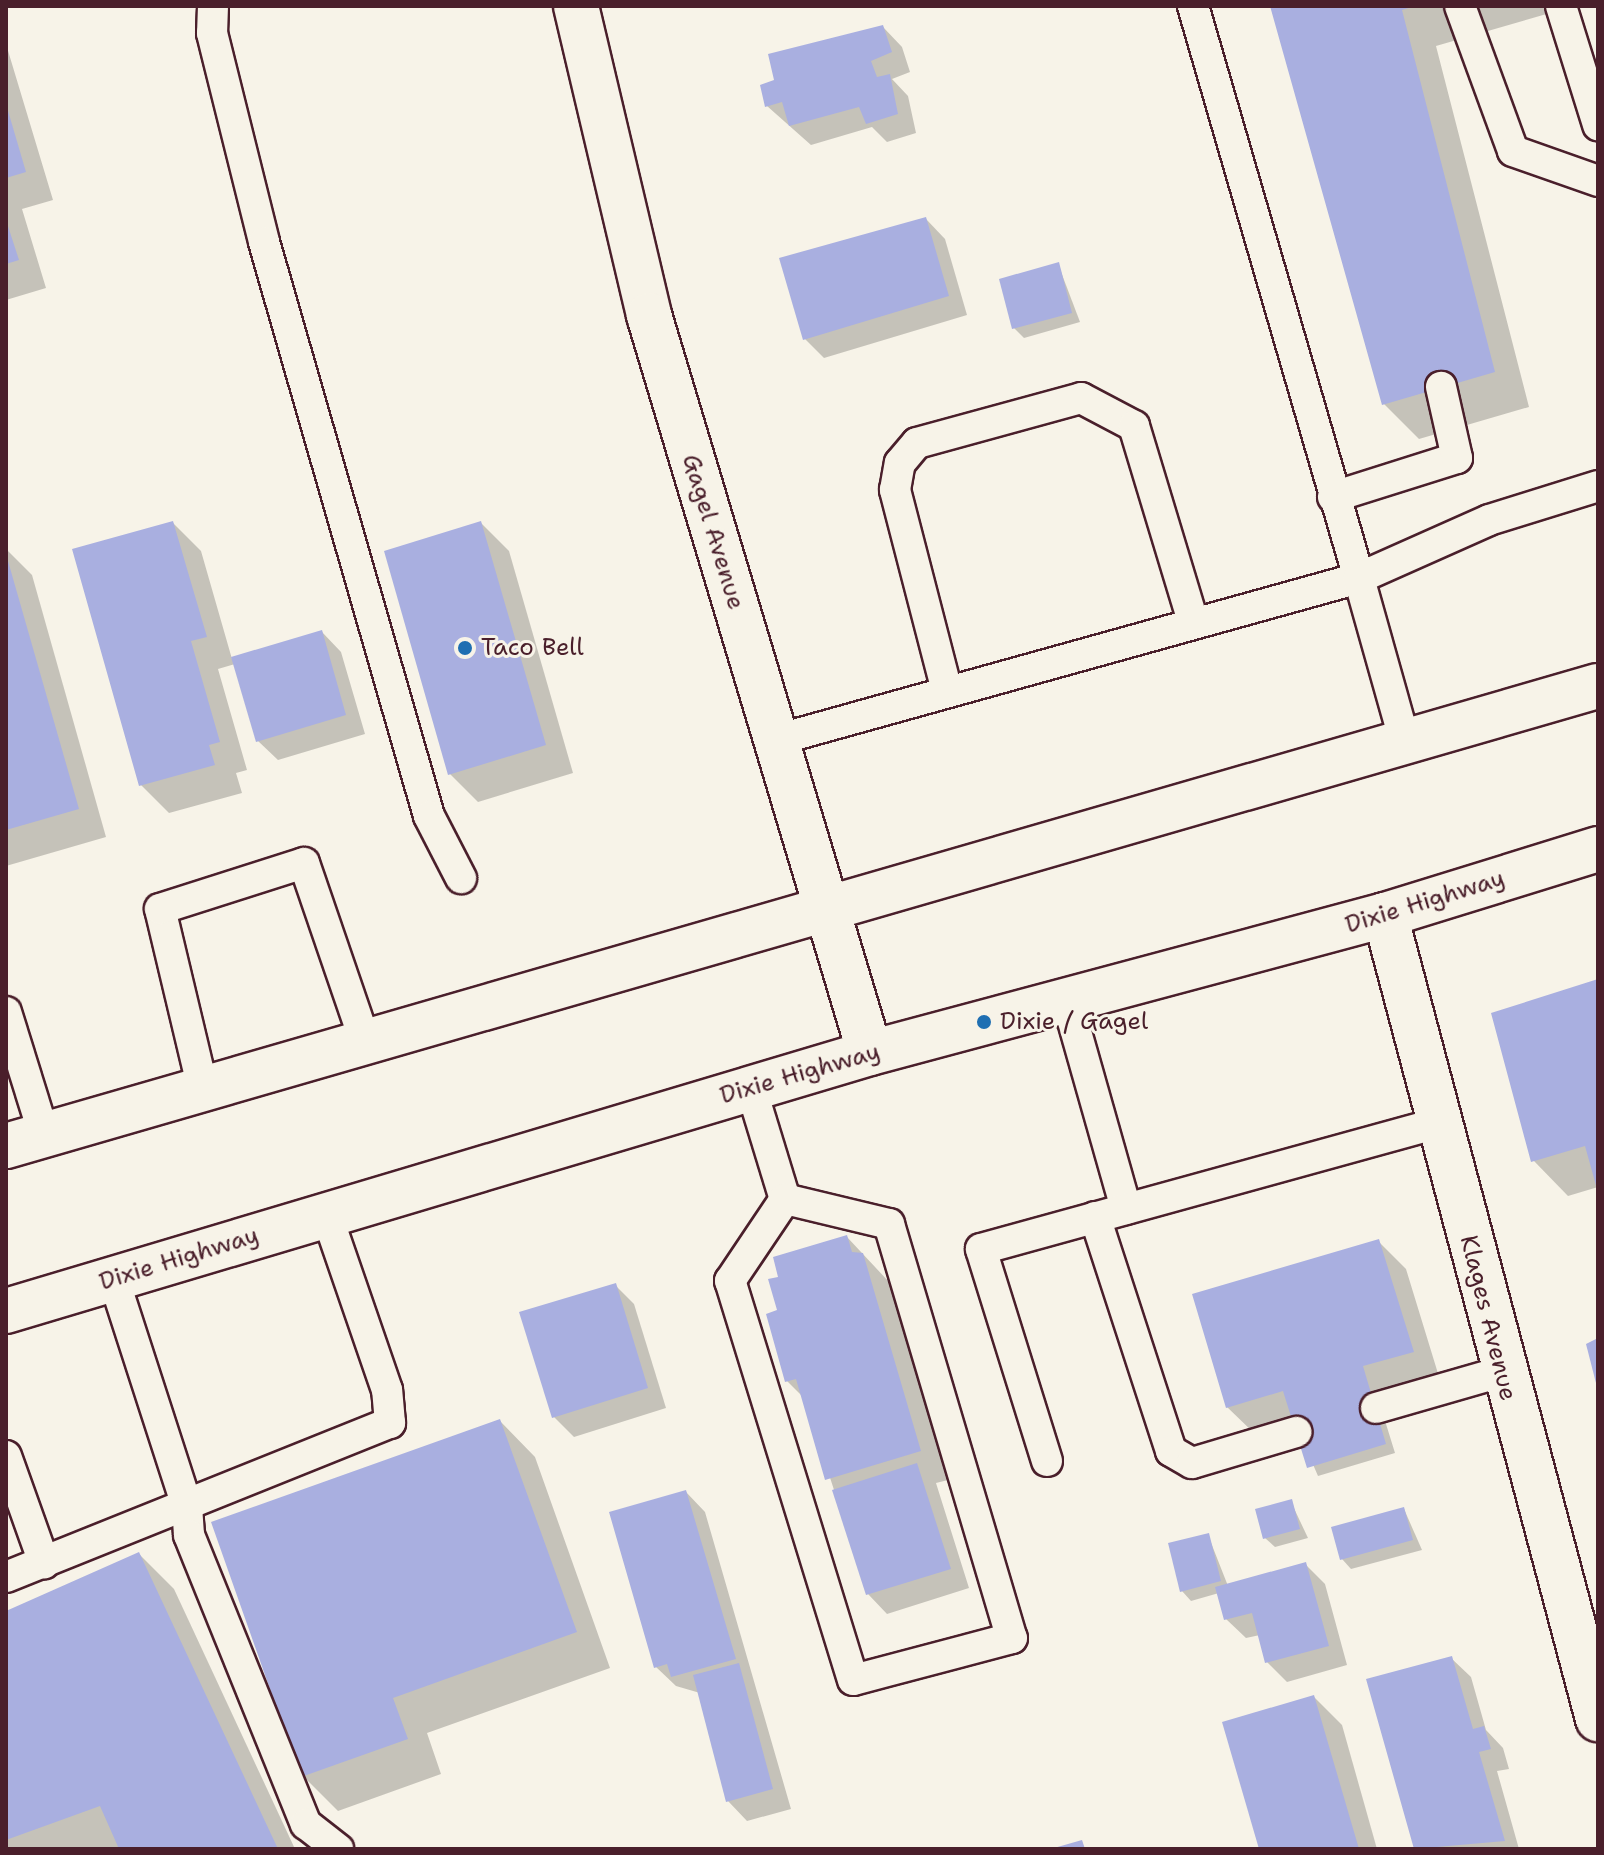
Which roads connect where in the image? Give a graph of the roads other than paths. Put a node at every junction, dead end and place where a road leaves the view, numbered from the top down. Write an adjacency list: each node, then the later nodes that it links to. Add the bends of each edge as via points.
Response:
1 (213, 6): 18 (lane, via 212,33 264,242 429,816)
2 (576, 6): 15 (main road, Gagel Avenue, via 649,315)
3 (1193, 6): 10 (lane)
4 (1460, 6): 7 (lane, via 1513,151)
5 (1561, 6): 6 (lane)
6 (1598, 125)
7 (1598, 181)
8 (1441, 387): 10 (lane, via 1457,458)
9 (1598, 486): 11 (lane, via 1489,520)
10 (1333, 497): 11 (lane)
11 (1359, 578): 12 (lane); 16 (lane)
12 (1193, 622): 14 (lane); 14 (lane, via 1134,426 1081,398 917,443 900,463 895,490)
13 (1598, 686): 16 (main road)
14 (947, 691): 15 (lane)
15 (776, 740): 19 (main road, Gagel Avenue)
16 (1405, 742): 19 (main road)
17 (1594, 855): 20 (main road, Dixie Highway)
18 (461, 878)
19 (823, 908): 23 (main road); 24 (main road, Gagel Avenue)
20 (1385, 915): 21 (main road, Dixie Highway); 27 (main road, Klages Avenue)
21 (1067, 1000): 24 (main road, Dixie Highway); 30 (lane)
22 (6, 1012): 28 (lane)
23 (365, 1041): 26 (main road); 26 (lane, via 304,863 160,909)
24 (870, 1053): 25 (main road, Dixie Highway)
25 (751, 1088): 29 (lane); 31 (main road, Dixie Highway)
26 (203, 1089): 28 (main road)
27 (1438, 1123): 30 (lane); 35 (main road, Klages Avenue)
28 (25, 1140)
29 (785, 1199): 29 (lane, via 730,1281 853,1680 1012,1638 889,1224)
30 (1126, 1209): 32 (lane)
31 (326, 1213): 33 (main road, Dixie Highway); 40 (lane, via 387,1390 390,1423)
32 (1095, 1217): 37 (lane, via 1171,1451 1192,1463); 39 (lane, via 981,1249)
33 (114, 1280): 34 (main road, Dixie Highway); 40 (lane)
34 (6, 1311)
35 (1501, 1372): 36 (lane); 43 (main road, Klages Avenue)
36 (1376, 1408)
37 (1296, 1432)
38 (6, 1456): 41 (lane)
39 (1047, 1461)
40 (187, 1506): 41 (lane); 44 (lane, via 189,1535 306,1824)
41 (44, 1563): 42 (lane)
42 (6, 1577)
43 (1598, 1719)
44 (338, 1849)

